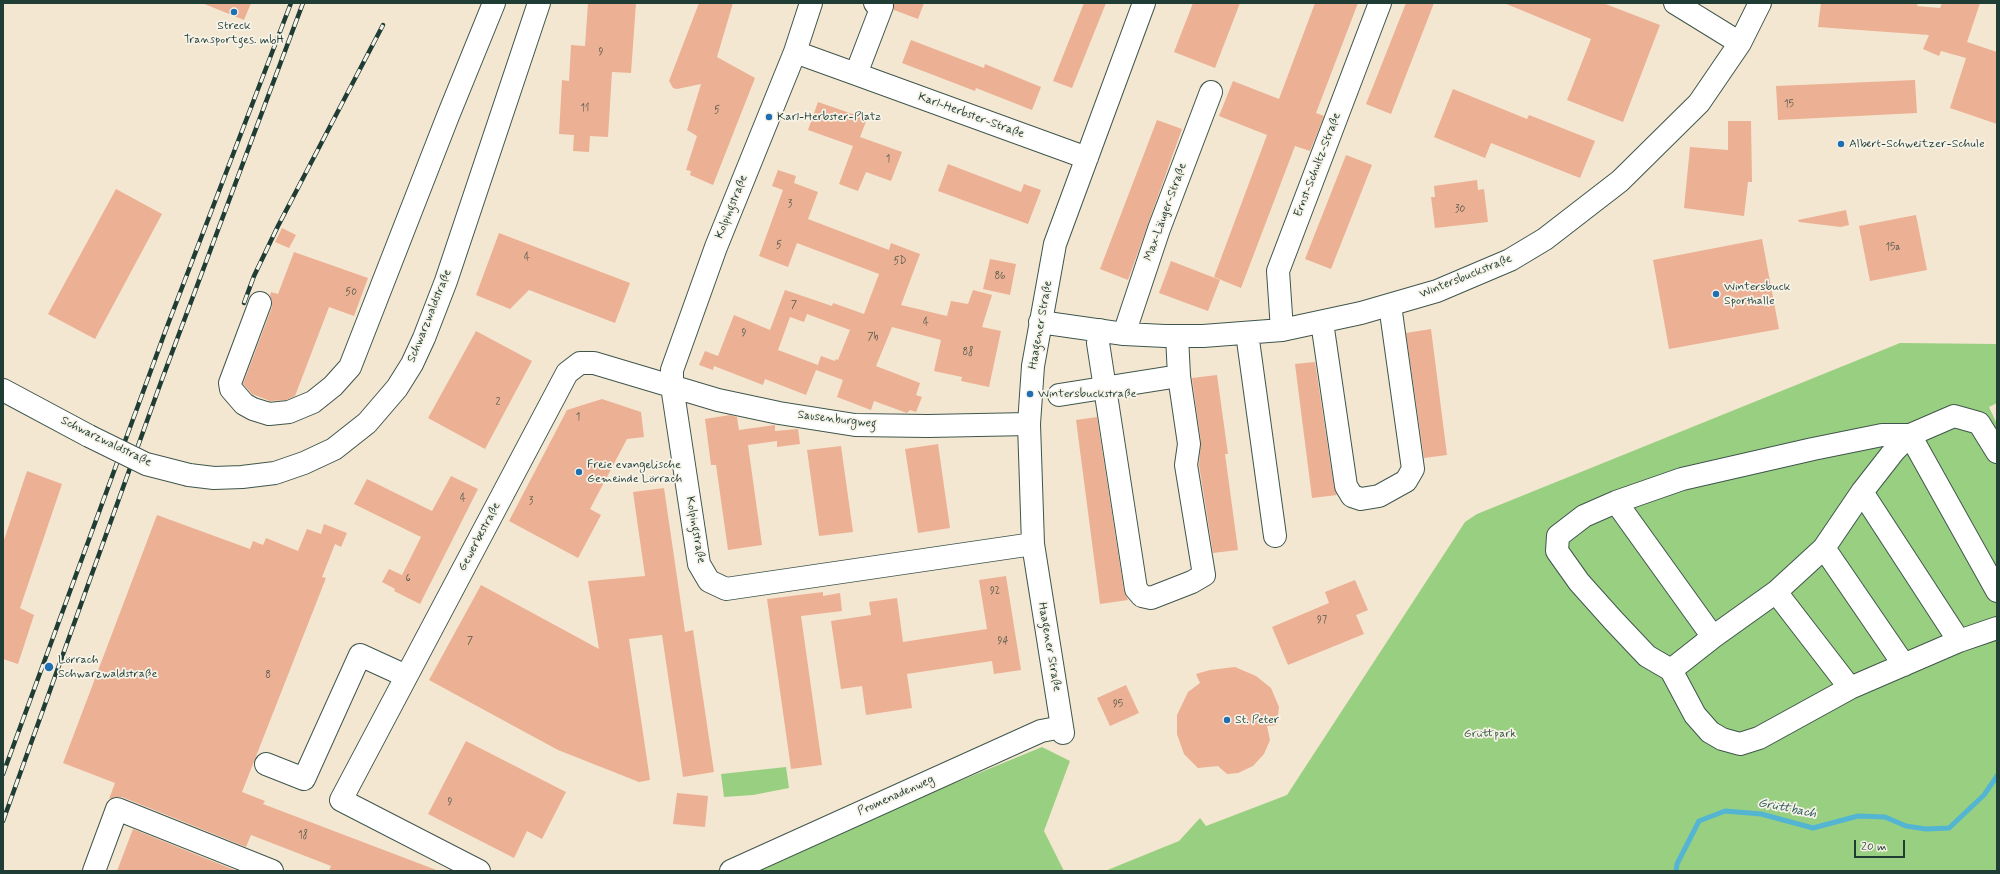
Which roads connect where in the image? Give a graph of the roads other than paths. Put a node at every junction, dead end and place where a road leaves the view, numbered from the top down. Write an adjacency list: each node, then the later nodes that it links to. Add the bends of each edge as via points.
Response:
1 (494, 3): 14 (street, via 350,368 313,402 289,412 269,414 253,409 244,404 231,389 230,383)
2 (539, 3): 26 (street, Schwarzwaldstraße, bridge, via 446,281 424,338 397,388 367,423 334,449 276,473 214,478 190,475 146,464)
3 (811, 3): 10 (street)
4 (1144, 3): 13 (street, Haagener Straße)
5 (1380, 3): 19 (street, Ernst-Schultz-Straße, via 1278,271)
6 (1675, 3): 9 (street)
7 (1760, 3): 9 (street, Wintersbuckstraße)
8 (880, 4): 11 (street)
9 (1740, 43): 15 (street, Wintersbuckstraße, via 1699,103 1620,181 1545,239 1510,260 1483,272 1437,291)
10 (795, 52): 11 (street); 24 (street, Kolpingstraße, via 716,246 672,370)
11 (856, 74): 13 (street, Karl-Herbster-Straße)
12 (1211, 92): 21 (street, Max-Läuger-Straße, via 1159,229)
13 (1087, 158): 16 (street, Haagener Straße, via 1055,244)
14 (260, 303)
15 (1390, 305): 17 (street, Wintersbuckstraße); 17 (street, via 1413,469 1406,481 1379,496 1361,499 1352,496 1346,486)
16 (1040, 322): 18 (street, Wintersbuckstraße); 28 (street, Haagener Straße, via 1033,366)
17 (1322, 322): 19 (street, Wintersbuckstraße)
18 (1100, 330): 21 (street, Wintersbuckstraße); 25 (street, via 1098,343)
19 (1282, 330): 20 (street, Wintersbuckstraße)
20 (1247, 332): 22 (street, Wintersbuckstraße); 33 (street)
21 (1124, 334): 22 (street, Wintersbuckstraße)
22 (1177, 336): 23 (street)
23 (1179, 376): 25 (street); 25 (street, via 1189,444 1186,465 1204,575 1151,598 1142,596 1136,588)
24 (672, 386): 28 (street, Sausenburgweg, via 718,400 855,425); 34 (street, Kolpingstraße, via 699,564 709,581 726,589); 43 (street, Gewerbestraße, via 594,363 580,363 567,374)
25 (1106, 387): 27 (street)
26 (3, 390)
27 (1059, 395)
28 (1029, 424): 34 (street, Haagener Straße)
29 (1910, 435): 30 (street, via 1954,416 1979,422); 31 (street); 32 (street, via 1882,435 1746,464 1682,479); 36 (street)
30 (1997, 452)
31 (1862, 492): 35 (street); 40 (street)
32 (1616, 502): 39 (street); 42 (street, via 1584,516 1558,536 1557,551 1579,582 1647,656)
33 (1275, 536)
34 (1033, 544): 45 (street, Haagener Straße)
35 (1824, 548): 37 (street); 41 (street)
36 (1997, 591)
37 (1776, 592): 39 (street); 44 (street)
38 (1997, 628): 40 (street)
39 (1713, 637): 42 (street)
40 (1959, 641): 41 (street)
41 (1904, 665): 44 (street)
42 (1671, 670): 44 (street, via 1695,715 1710,732 1722,739 1740,744 1759,738)
43 (406, 676): 46 (street, via 360,655 304,779); 49 (street, Gewerbestraße, via 341,800)
44 (1850, 688)
45 (1063, 730): 50 (street, Promenadenweg, via 1041,731)
46 (266, 764)
47 (94, 871): 48 (street, via 117,809)
48 (272, 871)
49 (480, 871)
50 (731, 871)

